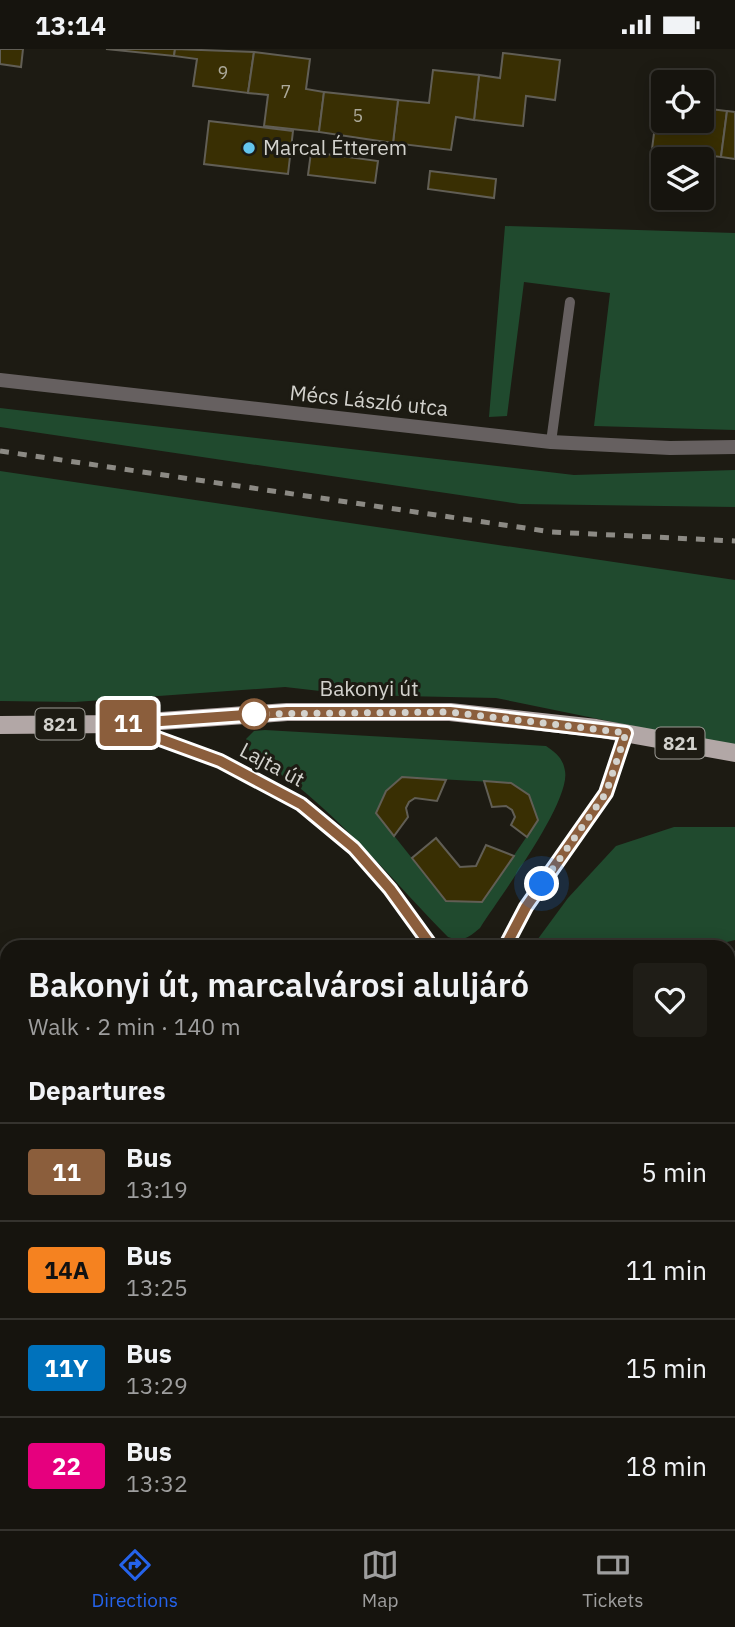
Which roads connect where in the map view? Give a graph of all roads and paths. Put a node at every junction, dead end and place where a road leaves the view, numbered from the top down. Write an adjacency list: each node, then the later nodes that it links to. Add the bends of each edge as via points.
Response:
1 (570, 302): 3 (lane)
2 (0, 380): 3 (street, Mécs László utca)
3 (551, 442): 4 (street, Mécs László utca)
4 (735, 447)
5 (119, 724): 6 (main road, Bakonyi út / 821); 7 (main road, Bakonyi út / 821, via 287,712 450,712); 9 (street, Lajta út, via 220,761 301,804 354,848)
6 (0, 725)
7 (626, 733): 8 (main road, Bakonyi út / 821); 10 (street, via 606,793 526,907)
8 (735, 753)
9 (427, 940)
10 (509, 940)

